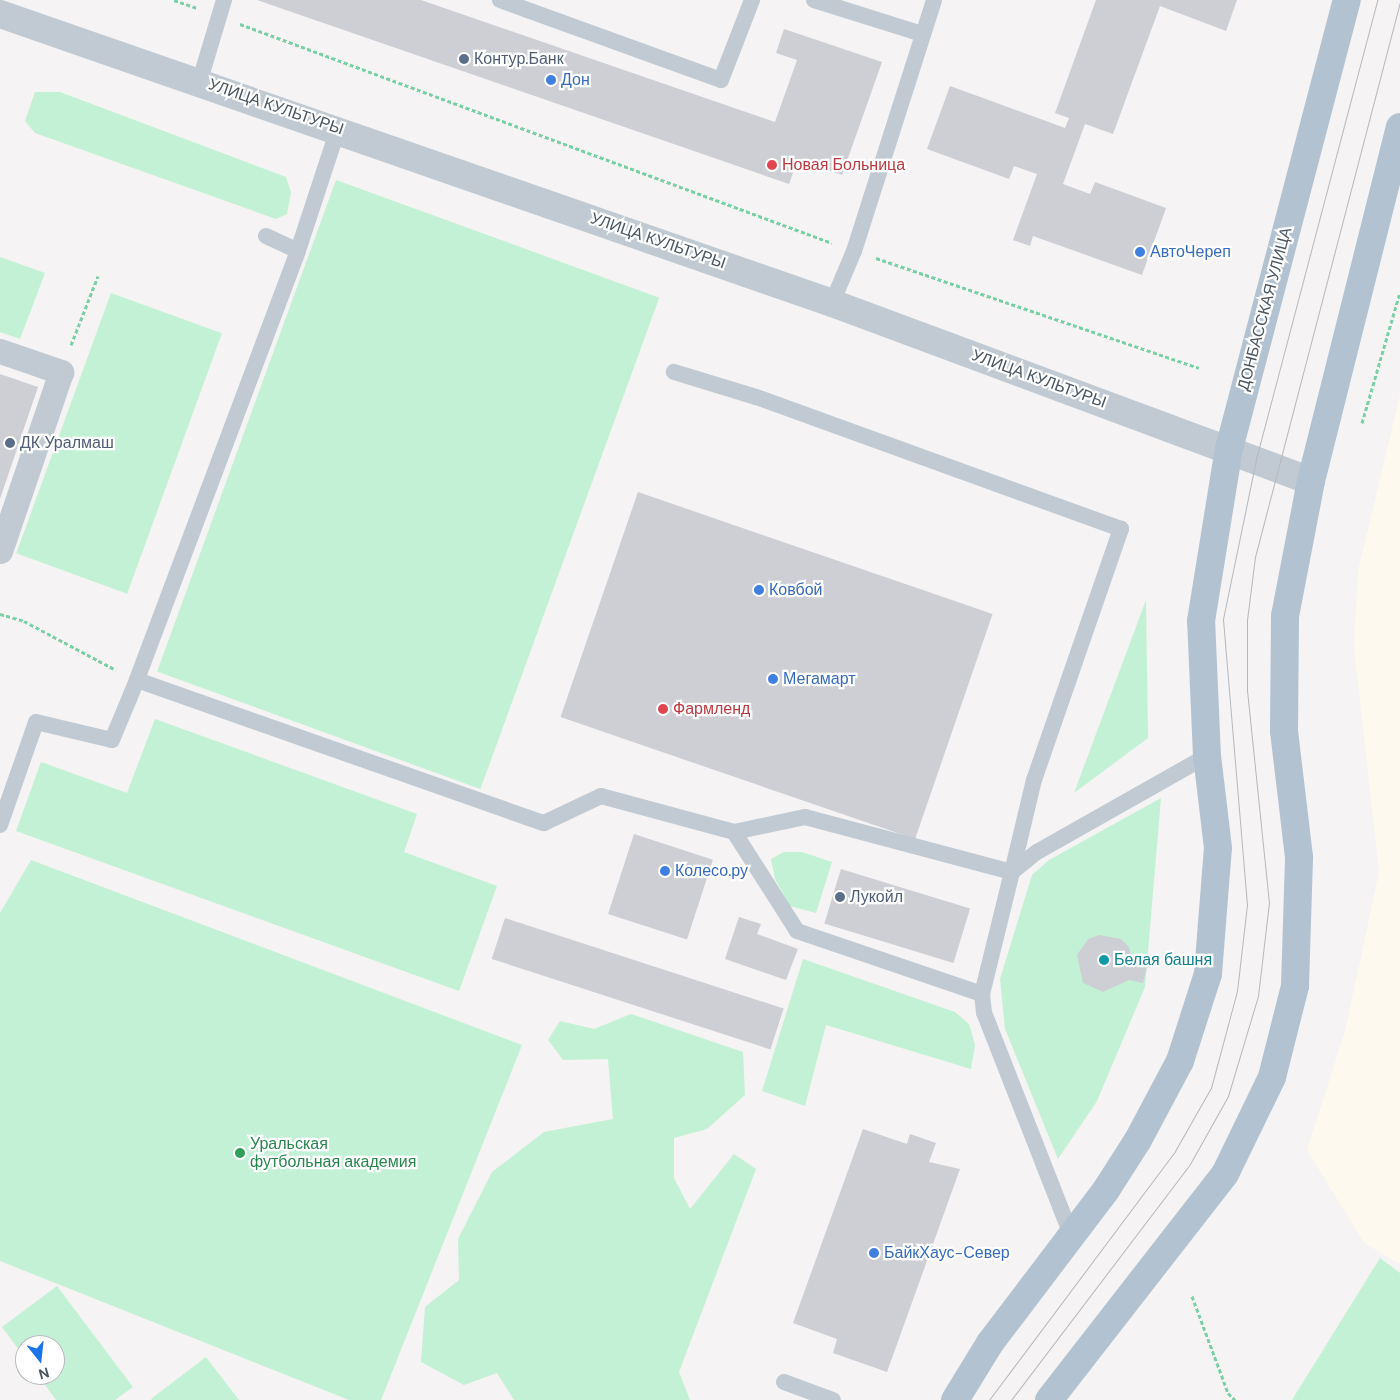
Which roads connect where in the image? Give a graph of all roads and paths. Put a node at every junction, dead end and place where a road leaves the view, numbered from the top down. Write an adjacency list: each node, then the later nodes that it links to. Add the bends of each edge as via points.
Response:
1 (174, 0): 9 (path)
2 (224, 0): 9 (lane)
3 (500, 0): 4 (lane, via 721,80)
4 (752, 0)
5 (814, 0): 10 (lane)
6 (934, 0): 10 (lane)
7 (1347, 0): 25 (main road, ДОНБАССКАЯ УЛИЦА)
8 (0, 14): 11 (street, УЛИЦА КУЛЬТУРЫ)
9 (220, 17): 11 (lane); 16 (path)
10 (922, 34): 16 (lane)
11 (200, 80): 13 (street, УЛИЦА КУЛЬТУРЫ)
12 (1400, 127): 26 (main road)
13 (338, 129): 15 (lane); 19 (street, УЛИЦА КУЛЬТУРЫ)
14 (266, 236): 15 (lane)
15 (298, 251): 29 (lane)
16 (854, 251): 19 (lane); 21 (path)
17 (98, 276): 22 (path)
18 (1400, 292): 24 (path)
19 (832, 303): 25 (street, УЛИЦА КУЛЬТУРЫ)
20 (0, 351): 22 (street)
21 (1199, 368)
22 (61, 372): 27 (street)
23 (674, 372): 33 (lane, via 756,396 1121,529 1034,780)
24 (1362, 423)
25 (1228, 449): 26 (street, УЛИЦА КУЛЬТУРЫ); 30 (main road, ДОНБАССКАЯ УЛИЦА, via 1201,621)
26 (1311, 481): 41 (main road, via 1285,616 1284,731 1298,877 1295,986 1272,1077 1225,1174)
27 (0, 551)
28 (0, 614): 29 (path, via 24,621)
29 (137, 680): 31 (lane, via 112,740 36,722); 32 (lane, via 544,823 600,796)
30 (1207, 756): 33 (lane, via 1037,852); 35 (main road, ДОНБАССКАЯ УЛИЦА, via 1218,848 1208,974 1180,1060 1138,1140)
31 (0, 825)
32 (734, 832): 33 (lane, via 805,818); 34 (lane, via 798,931)
33 (1012, 872): 34 (lane)
34 (982, 994): 35 (lane, via 984,1012)
35 (1072, 1237): 40 (main road, ДОНБАССКАЯ УЛИЦА, via 990,1343)
36 (1192, 1296): 38 (path)
37 (784, 1382): 39 (lane)
38 (1228, 1394): 42 (path); 43 (path)
39 (833, 1400)
40 (955, 1400)
41 (1049, 1400)
42 (1230, 1400)
43 (1235, 1400)

